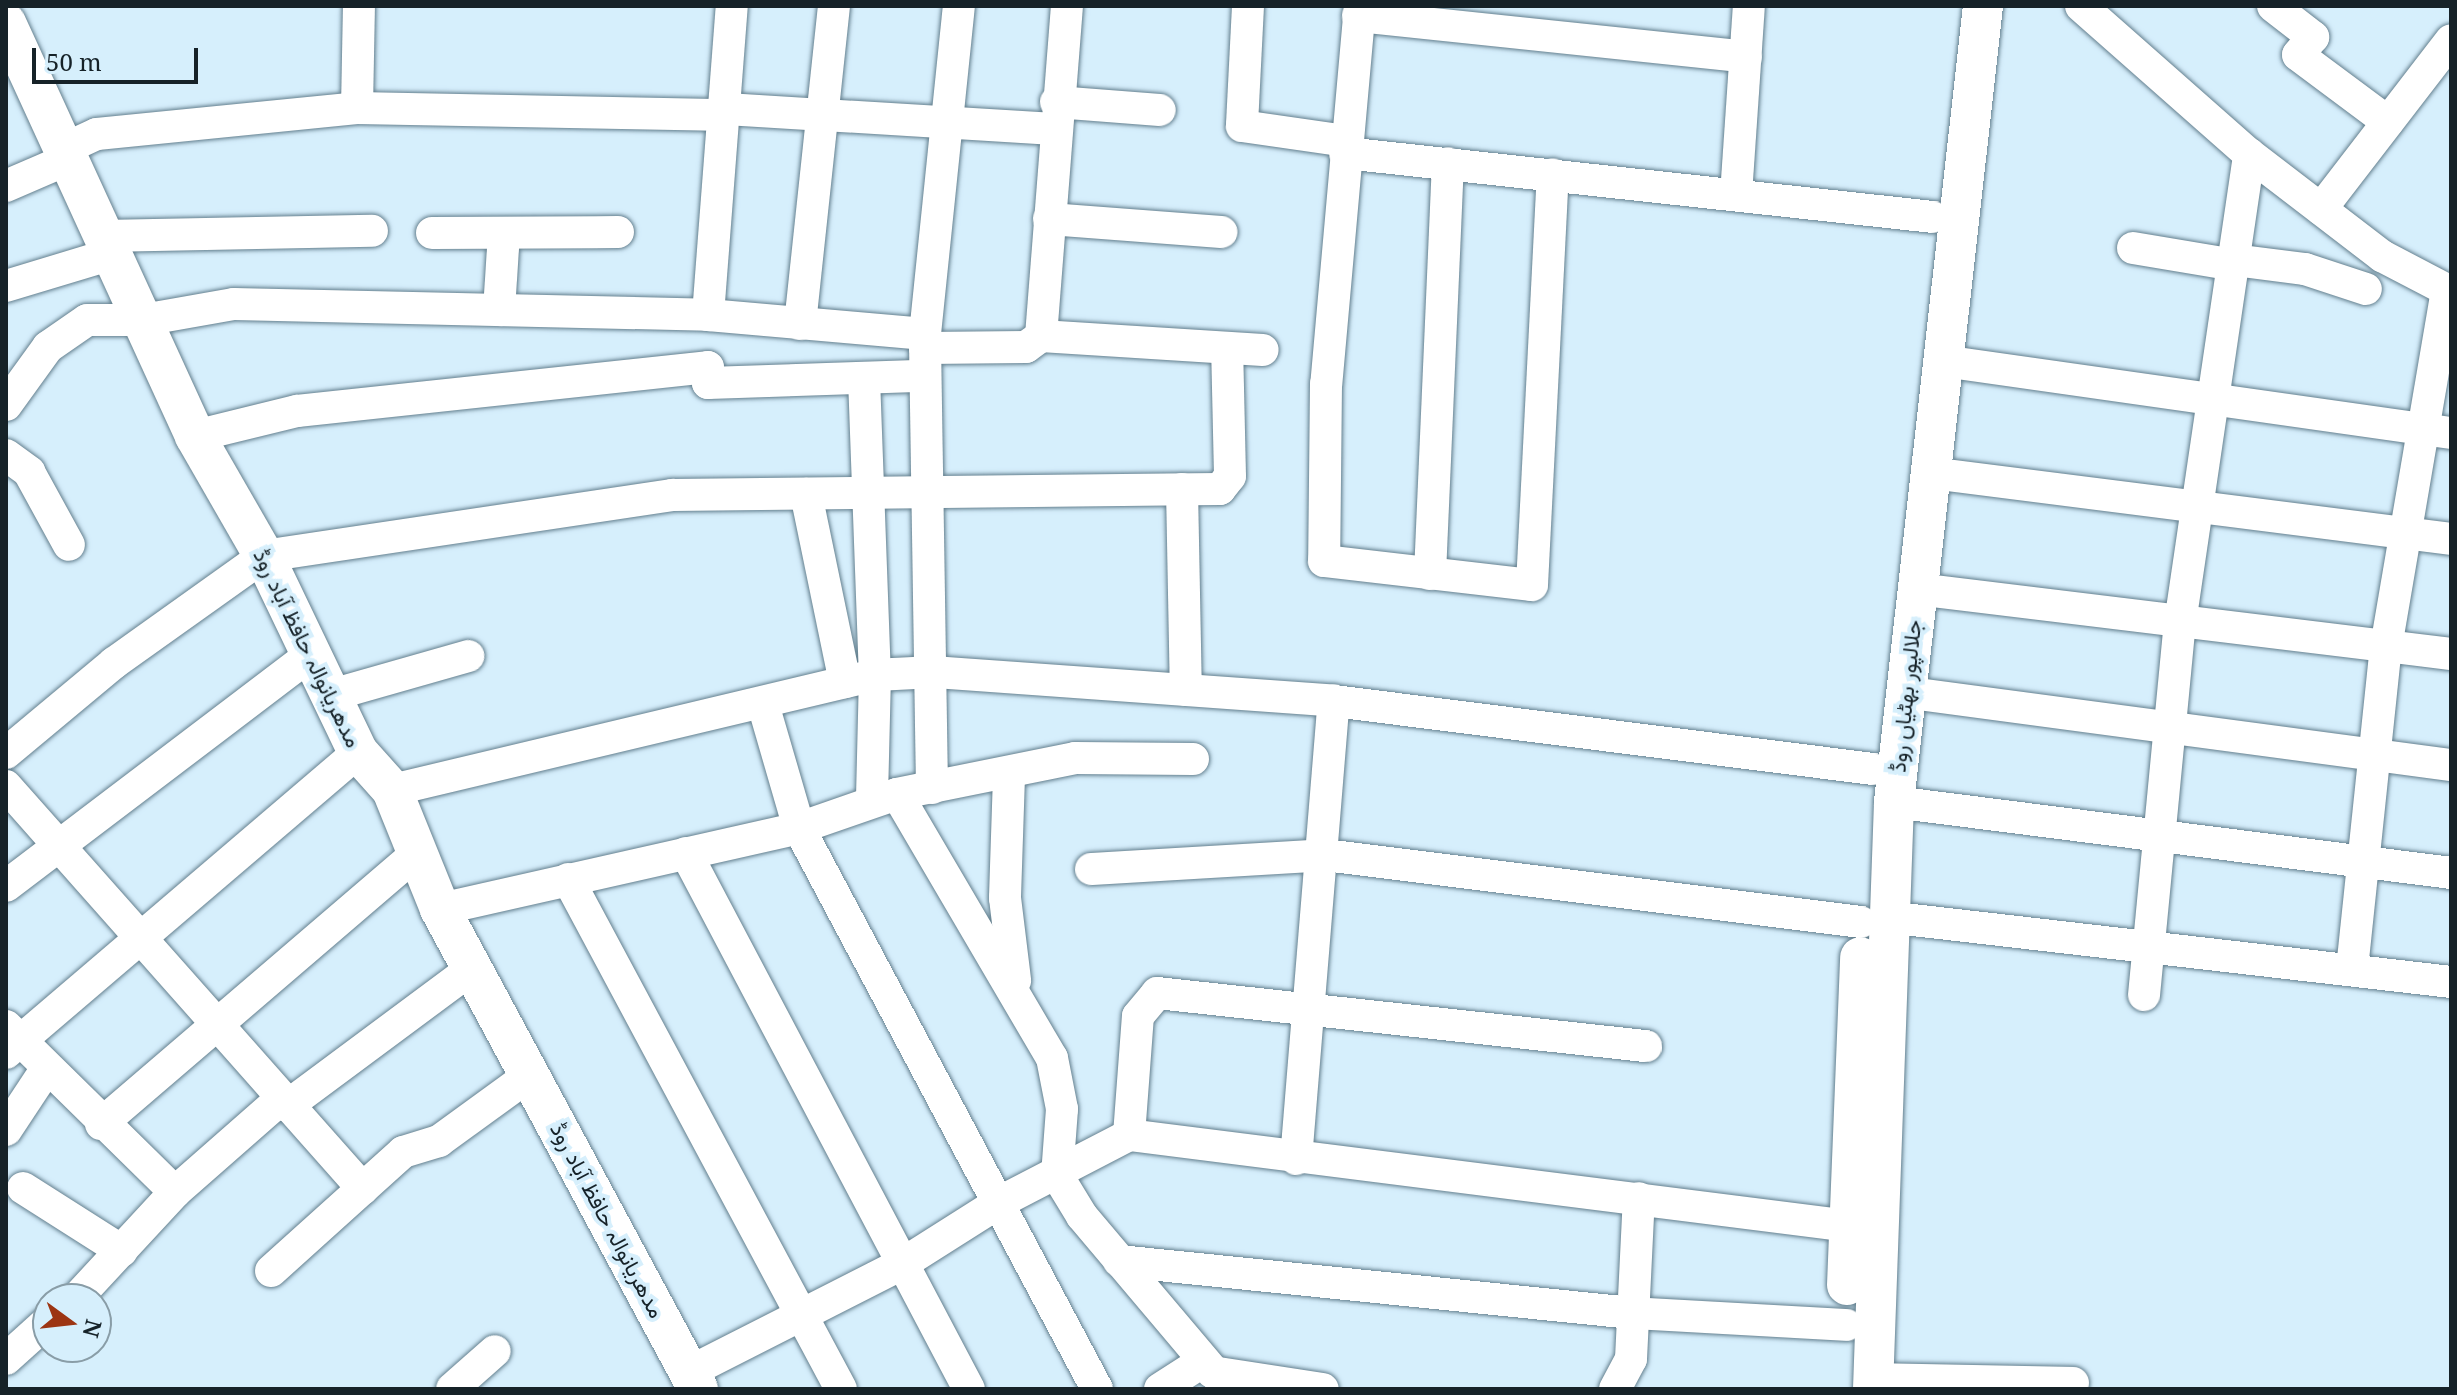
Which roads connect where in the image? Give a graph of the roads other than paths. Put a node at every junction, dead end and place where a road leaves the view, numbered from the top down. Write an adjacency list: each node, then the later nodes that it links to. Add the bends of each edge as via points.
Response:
1 (359, 6): 17 (street)
2 (732, 6): 18 (street)
3 (834, 6): 20 (street)
4 (959, 6): 22 (street)
5 (1067, 6): 21 (street)
6 (1248, 6): 24 (street, via 1242,126)
7 (1749, 6): 15 (street)
8 (1955, 6): 32 (main road, جلالپور بھٹیاں روڈ)
9 (1983, 6): 53 (main road, جلالپور بھٹیاں روڈ)
10 (2081, 6): 25 (street)
11 (2273, 6): 23 (street, via 2313,37 2298,55)
12 (1359, 11): 15 (street); 24 (street)
13 (6, 23): 16 (main road, مدھریانوالہ حافظ آباد روڈ)
14 (2451, 40): 23 (street)
15 (1746, 57): 30 (street)
16 (14, 63): 26 (main road, مدھریانوالہ حافظ آباد روڈ)
17 (357, 108): 18 (street, via 715,115); 26 (street, via 97,134)
18 (726, 109): 20 (street); 46 (street)
19 (1160, 110): 21 (street)
20 (822, 115): 22 (street); 48 (street)
21 (1055, 115): 22 (street); 33 (street)
22 (948, 122): 52 (street)
23 (2388, 122): 31 (street)
24 (1345, 147): 27 (street); 70 (street, via 1320,556)
25 (2249, 154): 31 (street); 41 (street)
26 (64, 155): 29 (street); 39 (main road, مدھریانوالہ حافظ آباد روڈ)
27 (1448, 163): 28 (street); 70 (street)
28 (1553, 175): 30 (street); 70 (street, via 1532,585)
29 (6, 186)
30 (1736, 195): 32 (street)
31 (2321, 209): 44 (street, via 2382,256)
32 (1933, 217): 90 (main road, جلالپور بھٹیاں روڈ)
33 (1049, 219): 36 (street); 49 (street)
34 (372, 231): 39 (street)
35 (618, 232): 38 (street)
36 (1222, 232)
37 (432, 233): 38 (street)
38 (504, 233): 45 (street)
39 (108, 245): 42 (street); 47 (main road, مدھریانوالہ حافظ آباد روڈ)
40 (2133, 248): 41 (street)
41 (2234, 262): 43 (street, via 2305,269); 55 (street)
42 (6, 286)
43 (2366, 289)
44 (2449, 292): 57 (street)
45 (499, 310): 46 (street); 47 (street, via 234,304)
46 (708, 315): 48 (street)
47 (143, 320): 56 (street, via 87,320 67,329); 58 (main road, مدھریانوالہ حافظ آباد روڈ)
48 (800, 324): 52 (street)
49 (1041, 336): 50 (street); 52 (street, via 1026,347)
50 (1227, 348): 51 (street); 61 (street, via 1230,476 1220,489)
51 (1263, 350)
52 (925, 353): 54 (street); 63 (street)
53 (1943, 361): 55 (street); 60 (main road, جلالپور بھٹیاں روڈ)
54 (864, 378): 58 (street, via 708,383 708,367 297,411); 62 (street)
55 (2214, 396): 57 (street); 65 (street)
56 (6, 405)
57 (2435, 431): 66 (street)
58 (195, 436): 69 (main road, مدھریانوالہ حافظ آباد روڈ)
59 (6, 455): 68 (street, via 29,472)
60 (1931, 473): 65 (street); 71 (main road, جلالپور بھٹیاں روڈ)
61 (1182, 489): 63 (street); 79 (street)
62 (864, 493): 63 (street); 64 (street); 78 (street)
63 (925, 493): 77 (street)
64 (806, 494): 69 (street, via 672,495); 78 (street)
65 (2197, 506): 66 (street); 72 (street)
66 (2404, 533): 67 (street); 73 (street)
67 (2451, 539)
68 (69, 545)
69 (264, 556): 76 (main road, مدھریانوالہ حافظ آباد روڈ); 86 (street, via 114,663)
70 (1430, 574)
71 (1917, 589): 72 (street); 80 (main road, جلالپور بھٹیاں روڈ)
72 (2180, 623): 73 (street); 84 (street)
73 (2386, 647): 74 (street); 87 (street)
74 (2451, 654)
75 (468, 656): 81 (street)
76 (308, 657): 81 (main road, مدھریانوالہ حافظ آباد روڈ); 99 (street)
77 (934, 672): 78 (street); 79 (street); 93 (street)
78 (860, 678): 83 (street); 95 (street)
79 (1186, 690): 82 (street)
80 (1903, 692): 84 (street); 96 (main road, جلالپور بھٹیاں روڈ)
81 (328, 696): 85 (main road, مدھریانوالہ حافظ آباد روڈ)
82 (1334, 701): 90 (street); 102 (street)
83 (763, 704): 94 (street); 97 (street)
84 (2170, 726): 87 (street); 98 (street)
85 (358, 752): 94 (main road, مدھریانوالہ حافظ آباد روڈ); 110 (street)
86 (6, 753)
87 (2375, 754): 89 (street); 103 (street)
88 (1193, 759): 91 (street, via 1075,758)
89 (2451, 765)
90 (1873, 769): 109 (main road, جلالپور بھٹیاں روڈ)
91 (1009, 776): 93 (street); 115 (street, via 1005,898)
92 (6, 786): 99 (street)
93 (932, 788): 95 (street)
94 (392, 790): 101 (main road, مدھریانوالہ حافظ آباد روڈ)
95 (884, 797): 97 (street); 115 (street)
96 (1894, 802): 98 (street); 109 (main road, جلالپور بھٹیاں روڈ)
97 (799, 828): 100 (street); 133 (street)
98 (2160, 836): 103 (street); 111 (street)
99 (61, 847): 107 (street, via 44,851); 110 (street)
100 (686, 853): 106 (street); 137 (street)
101 (416, 854): 108 (main road, مدھریانوالہ حافظ آباد روڈ); 118 (street)
102 (1325, 855): 104 (street); 109 (street); 117 (street)
103 (2363, 862): 105 (street); 113 (street)
104 (1091, 869)
105 (2451, 873)
106 (568, 879): 108 (street); 141 (street)
107 (6, 886)
108 (440, 909): 112 (main road, مدھریانوالہ حافظ آباد روڈ)
109 (1874, 919): 111 (street); 134 (main road, جلالپور بھٹیاں روڈ); 149 (main road, جلالپور بھٹیاں روڈ)
110 (146, 939): 118 (street); 119 (street)
111 (2149, 947): 113 (street); 116 (street)
112 (473, 968): 122 (main road, مدھریانوالہ حافظ آباد روڈ); 123 (street)
113 (2352, 969): 114 (street)
114 (2451, 982)
115 (1015, 984): 128 (street, via 1052,1058 1062,1109)
116 (2144, 995)
117 (1309, 1009): 120 (street); 126 (street, via 1157,993 1138,1016); 127 (street)
118 (216, 1026): 123 (street); 124 (street)
119 (11, 1040): 121 (street)
120 (1646, 1046)
121 (45, 1071): 124 (street); 125 (street)
122 (530, 1075): 130 (street, via 439,1141 403,1152); 147 (main road, مدھریانوالہ حافظ آباد روڈ)
123 (284, 1103): 130 (street); 131 (street)
124 (101, 1124): 131 (street)
125 (6, 1130)
126 (1129, 1135): 127 (street); 128 (street)
127 (1296, 1159): 132 (street)
128 (1057, 1175): 133 (street); 136 (street)
129 (23, 1188): 135 (street)
130 (363, 1189): 138 (street)
131 (175, 1192): 135 (street)
132 (1639, 1198): 134 (street); 140 (street)
133 (998, 1203): 137 (street); 153 (street)
134 (1848, 1226): 142 (main road, جلالپور بھٹیاں روڈ)
135 (122, 1251): 139 (street)
136 (1119, 1261): 140 (street); 146 (street)
137 (902, 1264): 141 (street); 152 (street)
138 (271, 1271)
139 (91, 1283)
140 (1632, 1313): 142 (street); 156 (street, via 1631,1359)
141 (800, 1316): 147 (street); 151 (street)
142 (1847, 1325): 149 (main road, جلالپور بھٹیاں روڈ)
143 (32, 1335): 145 (street)
144 (495, 1351): 150 (street)
145 (6, 1359)
146 (1214, 1374): 154 (street); 155 (street)
147 (693, 1380)
148 (2073, 1383): 149 (street)
149 (1864, 1386)
150 (452, 1389)
151 (841, 1389)
152 (969, 1389)
153 (1097, 1389)
154 (1160, 1389)
155 (1323, 1389)
156 (1615, 1389)

